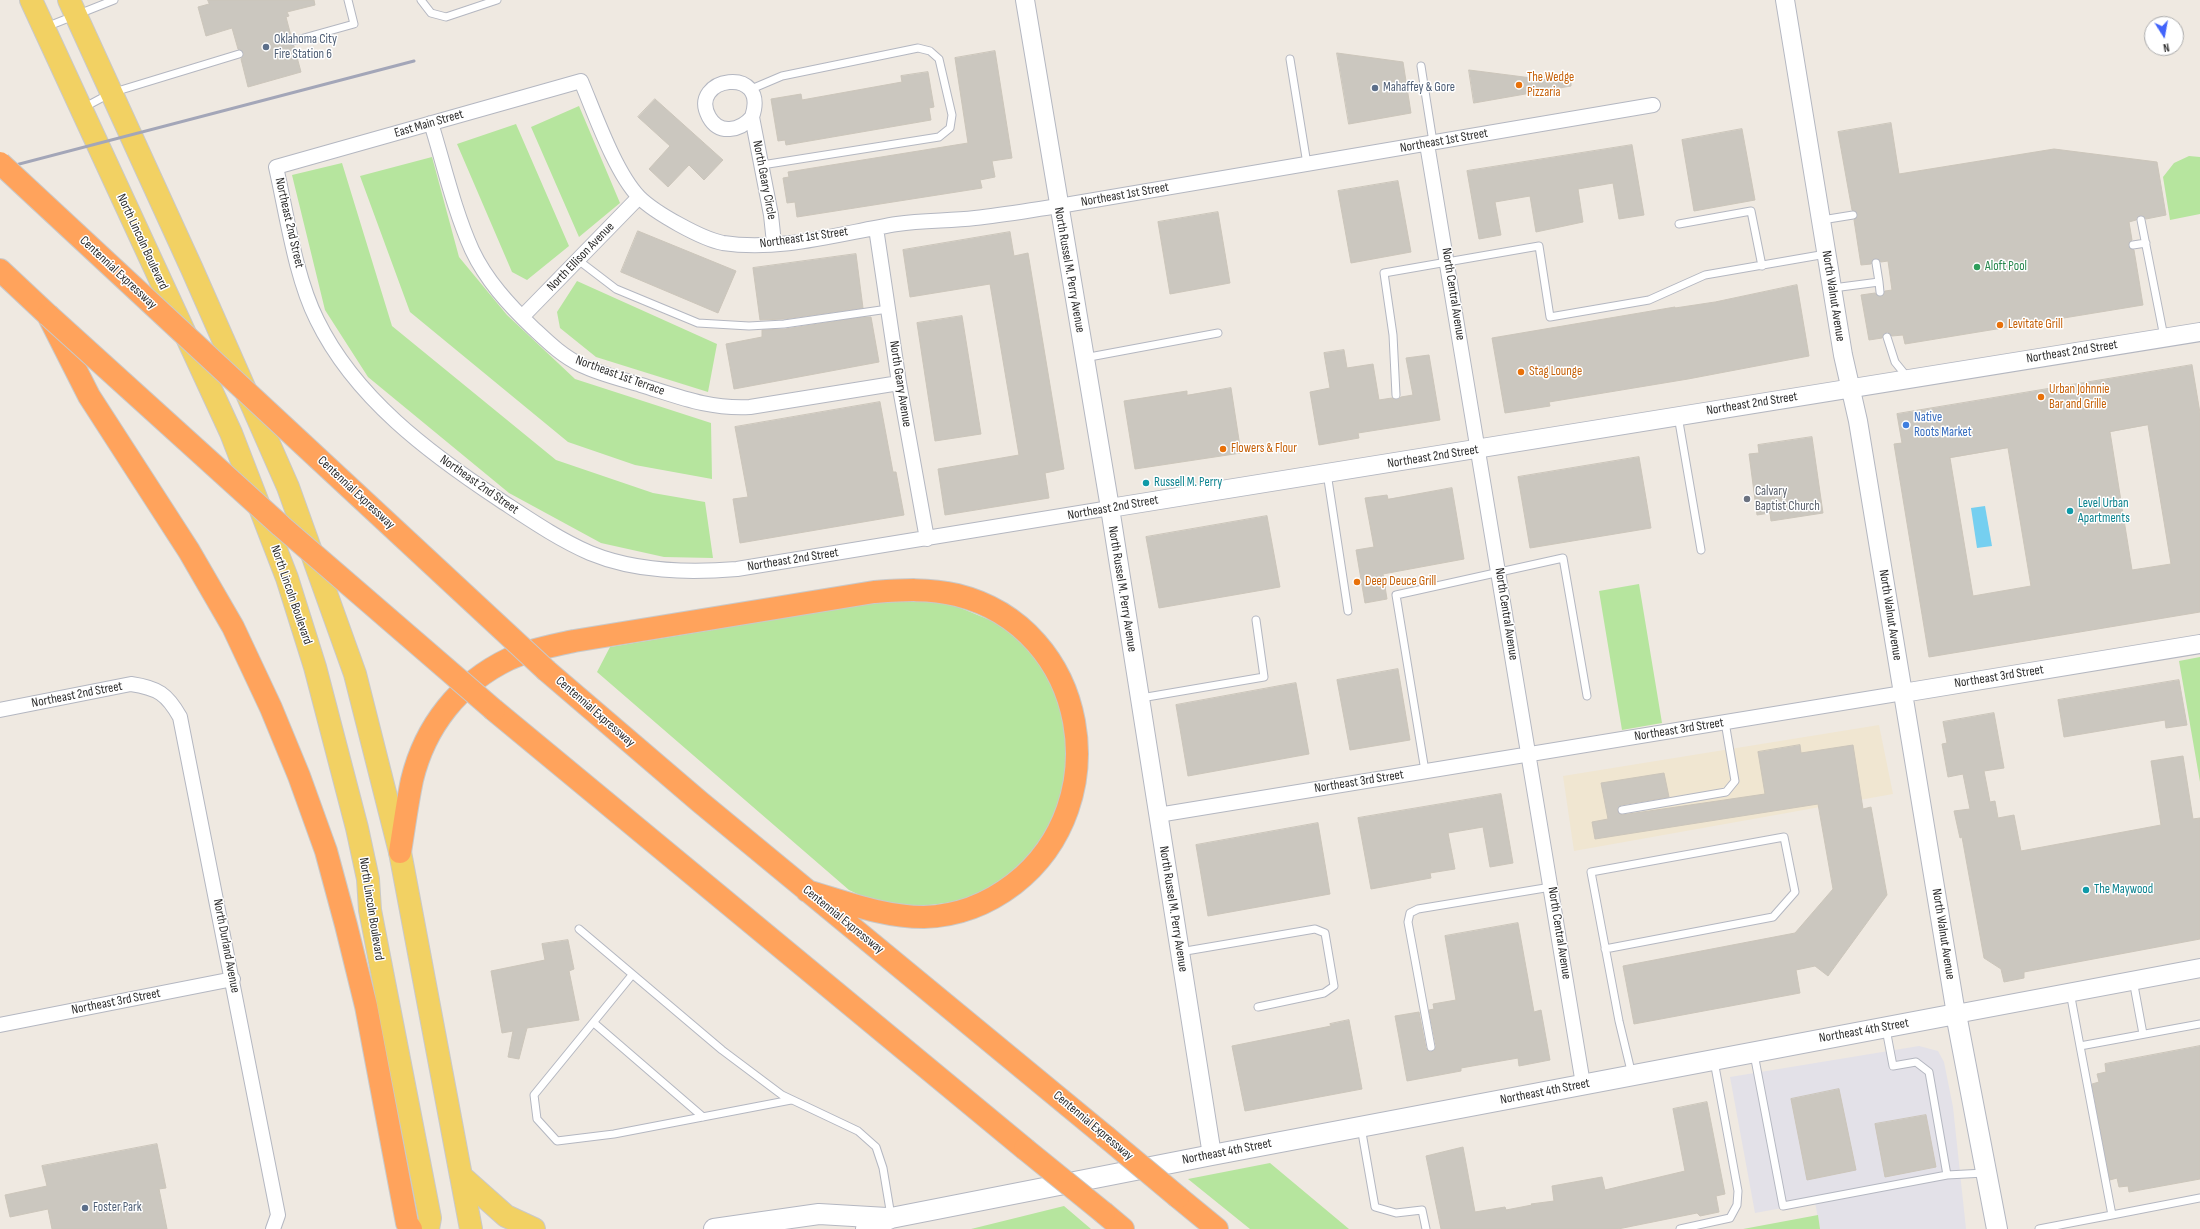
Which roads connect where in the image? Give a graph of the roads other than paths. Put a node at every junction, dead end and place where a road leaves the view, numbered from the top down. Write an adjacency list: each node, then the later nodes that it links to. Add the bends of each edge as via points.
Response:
1 (31, 0): 9 (main road, North Lincoln Boulevard)
2 (114, 0): 8 (lane)
3 (348, 0): 10 (lane, via 354,24)
4 (422, 0): 5 (lane, via 431,13 446,17)
5 (497, 0)
6 (1025, 0): 27 (street, North Russel M. Perry Avenue)
7 (1785, 0): 29 (street, North Walnut Avenue)
8 (72, 7): 9 (lane); 16 (main road)
9 (44, 28): 18 (main road, North Lincoln Boulevard)
10 (293, 41)
11 (239, 54): 16 (lane)
12 (1290, 59): 23 (lane)
13 (1421, 66): 21 (lane)
14 (581, 81): 20 (street, East Main Street); 26 (street, Northeast 1st Street, via 606,141)
15 (749, 90): 19 (street, North Geary Circle, via 754,97); 19 (street, North Geary Circle, via 740,82 728,81 716,85 708,94 705,105 713,123 727,130 746,124); 24 (lane, via 782,76 918,48 930,51 939,59 952,116 950,128 940,137)
16 (112, 93): 18 (lane); 77 (main road, via 288,487 354,674)
17 (1653, 105): 21 (street, Northeast 1st Street)
18 (82, 109): 113 (main road, North Lincoln Boulevard, via 231,433 287,578 313,660 368,878 370,910 430,1218)
19 (752, 117): 24 (street, North Geary Circle)
20 (431, 123): 25 (street, East Main Street); 47 (street, Northeast 1st Terrace, via 472,250 506,302)
21 (1430, 143): 23 (street, Northeast 1st Street); 38 (street, North Central Avenue)
22 (0, 163): 79 (highway, Centennial Expressway, bridge, via 547,671)
23 (1307, 164): 27 (street, Northeast 1st Street)
24 (762, 165): 33 (street, North Geary Circle)
25 (276, 167): 61 (street, Northeast 2nd Street, via 302,282 316,320 344,367 371,398 451,468 538,525 591,553 649,568 707,572)
26 (640, 197): 33 (street, Northeast 1st Street, via 676,222 721,242 754,245); 37 (street, North Ellison Avenue)
27 (1058, 206): 32 (street, Northeast 1st Street); 52 (street, North Russel M. Perry Avenue)
28 (1853, 215): 29 (lane)
29 (1821, 220): 36 (street, North Walnut Avenue)
30 (2141, 220): 34 (lane)
31 (1679, 224): 40 (lane, via 1751,211)
32 (876, 228): 33 (street, Northeast 1st Street); 45 (street, North Geary Avenue)
33 (774, 243)
34 (2146, 244): 35 (lane); 51 (lane)
35 (2133, 245)
36 (1826, 254): 40 (lane); 43 (street, North Walnut Avenue)
37 (578, 260): 45 (lane, via 616,289 698,323 749,326 784,324); 47 (street, North Ellison Avenue)
38 (1448, 262): 40 (lane, via 1539,246 1550,317 1649,300 1705,275); 56 (lane, via 1384,274 1393,335); 58 (street, North Central Avenue)
39 (1876, 263): 42 (lane)
40 (1762, 266)
41 (0, 270): 46 (highway)
42 (1879, 282): 43 (lane); 44 (lane)
43 (1832, 288): 55 (street, North Walnut Avenue)
44 (1880, 292)
45 (888, 309): 54 (street, North Geary Avenue)
46 (48, 315): 112 (highway, via 89,396 189,551 233,627 299,776 326,851 366,1006); 118 (highway, bridge, via 281,526 494,710)
47 (522, 317): 54 (street, Northeast 1st Terrace, via 557,350 581,365 699,404 726,408 750,407)
48 (2200, 332): 51 (street, Northeast 2nd Street)
49 (1218, 333): 52 (lane)
50 (1887, 337): 53 (lane, via 1895,362)
51 (2164, 337): 53 (street, Northeast 2nd Street)
52 (1084, 358): 60 (street, North Russel M. Perry Avenue)
53 (1908, 378): 55 (street, Northeast 2nd Street)
54 (899, 383): 61 (street, North Geary Avenue)
55 (1851, 388): 57 (street, Northeast 2nd Street); 68 (street, North Walnut Avenue)
56 (1396, 395)
57 (1678, 416): 58 (street, Northeast 2nd Street); 62 (lane)
58 (1478, 449): 59 (street, Northeast 2nd Street); 63 (street, North Central Avenue)
59 (1327, 473): 60 (street, Northeast 2nd Street); 64 (lane)
60 (1110, 508): 61 (street, Northeast 2nd Street); 70 (street, North Russel M. Perry Avenue)
61 (927, 539)
62 (1701, 550)
63 (1500, 572): 69 (lane, via 1563,558); 73 (street, North Central Avenue); 74 (lane, via 1396,595)
64 (1348, 611)
65 (1256, 620): 70 (lane, via 1264,677)
66 (2200, 644): 68 (street, Northeast 3rd Street)
67 (154, 688): 71 (street, Northeast 2nd Street, via 121,685); 85 (street, North Durland Avenue, via 172,702 183,726)
68 (1903, 693): 72 (street, Northeast 3rd Street); 89 (street, North Walnut Avenue)
69 (1587, 696)
70 (1139, 698): 76 (street, North Russel M. Perry Avenue)
71 (0, 710)
72 (1725, 722): 73 (street, Northeast 3rd Street); 75 (lane, via 1735,781 1726,792)
73 (1529, 755): 74 (street, Northeast 3rd Street); 78 (street, North Central Avenue)
74 (1425, 771): 76 (street, Northeast 3rd Street)
75 (1622, 810)
76 (1158, 815): 82 (street, North Russel M. Perry Avenue)
77 (400, 852): 79 (highway, via 412,780 433,726 457,695 510,658 574,641 874,592 913,589 958,595 993,609 1013,622 1044,652 1058,674 1069,698 1075,724 1077,772 1072,797 1054,839 1040,860 1004,892 968,909 947,914 924,917 879,912); 107 (main road)
78 (1551, 887): 95 (lane, via 1418,909 1410,914 1408,922); 100 (street, North Central Avenue)
79 (807, 891): 119 (highway, Centennial Expressway, bridge)
80 (578, 929): 84 (lane)
81 (1605, 949): 81 (lane, via 1591,872 1784,837 1795,892 1773,917); 99 (lane)
82 (1180, 952): 88 (lane, via 1315,929 1326,934 1334,986 1324,993); 104 (street, North Russel M. Perry Avenue)
83 (2200, 968): 86 (street, Northeast 4th Street)
84 (632, 974): 90 (lane); 101 (lane, via 722,1050)
85 (233, 979): 92 (street, Northeast 3rd Street); 111 (street, North Durland Avenue, via 278,1215)
86 (2133, 980): 87 (street, Northeast 4th Street); 94 (lane)
87 (2070, 992): 89 (street, Northeast 4th Street); 96 (lane)
88 (1258, 1007)
89 (1956, 1014): 93 (main road, Northeast 4th Street); 105 (main road, North Walnut Avenue)
90 (594, 1023): 102 (lane); 102 (lane, via 534,1095 537,1119 557,1141 614,1134)
91 (2200, 1024): 94 (lane)
92 (0, 1025)
93 (1886, 1027): 97 (main road, Northeast 4th Street); 106 (lane, via 1893,1066 1916,1062 1929,1072)
94 (2143, 1034): 96 (lane)
95 (1431, 1046)
96 (2080, 1046): 109 (lane)
97 (1754, 1052): 98 (main road, Northeast 4th Street); 106 (lane, via 1783,1206)
98 (1714, 1059): 99 (main road, Northeast 4th Street); 121 (lane, via 1738,1191 1737,1205 1730,1218)
99 (1632, 1075): 100 (main road, Northeast 4th Street)
100 (1583, 1084): 103 (main road, Northeast 4th Street)
101 (791, 1100): 102 (lane); 110 (lane, via 858,1131 876,1147 883,1168)
102 (703, 1117)
103 (1361, 1127): 104 (main road, Northeast 4th Street); 120 (lane, via 1375,1207 1396,1213 1422,1210)
104 (1212, 1155): 110 (main road, Northeast 4th Street)
105 (1986, 1172): 106 (lane); 122 (main road, North Walnut Avenue)
106 (1946, 1175)
107 (461, 1176): 114 (main road); 115 (main road, via 506,1216)
108 (2200, 1198): 109 (lane)
109 (2112, 1215): 123 (lane)
110 (893, 1225): 116 (main road, Northeast 4th Street, via 819,1214); 117 (main road, Northeast 4th Street)
111 (273, 1229)
112 (410, 1229)
113 (428, 1229)
114 (470, 1229)
115 (534, 1229)
116 (714, 1229)
117 (866, 1229)
118 (1123, 1229)
119 (1217, 1229)
120 (1426, 1229)
121 (1680, 1229)
122 (1997, 1229)
123 (2039, 1229)

